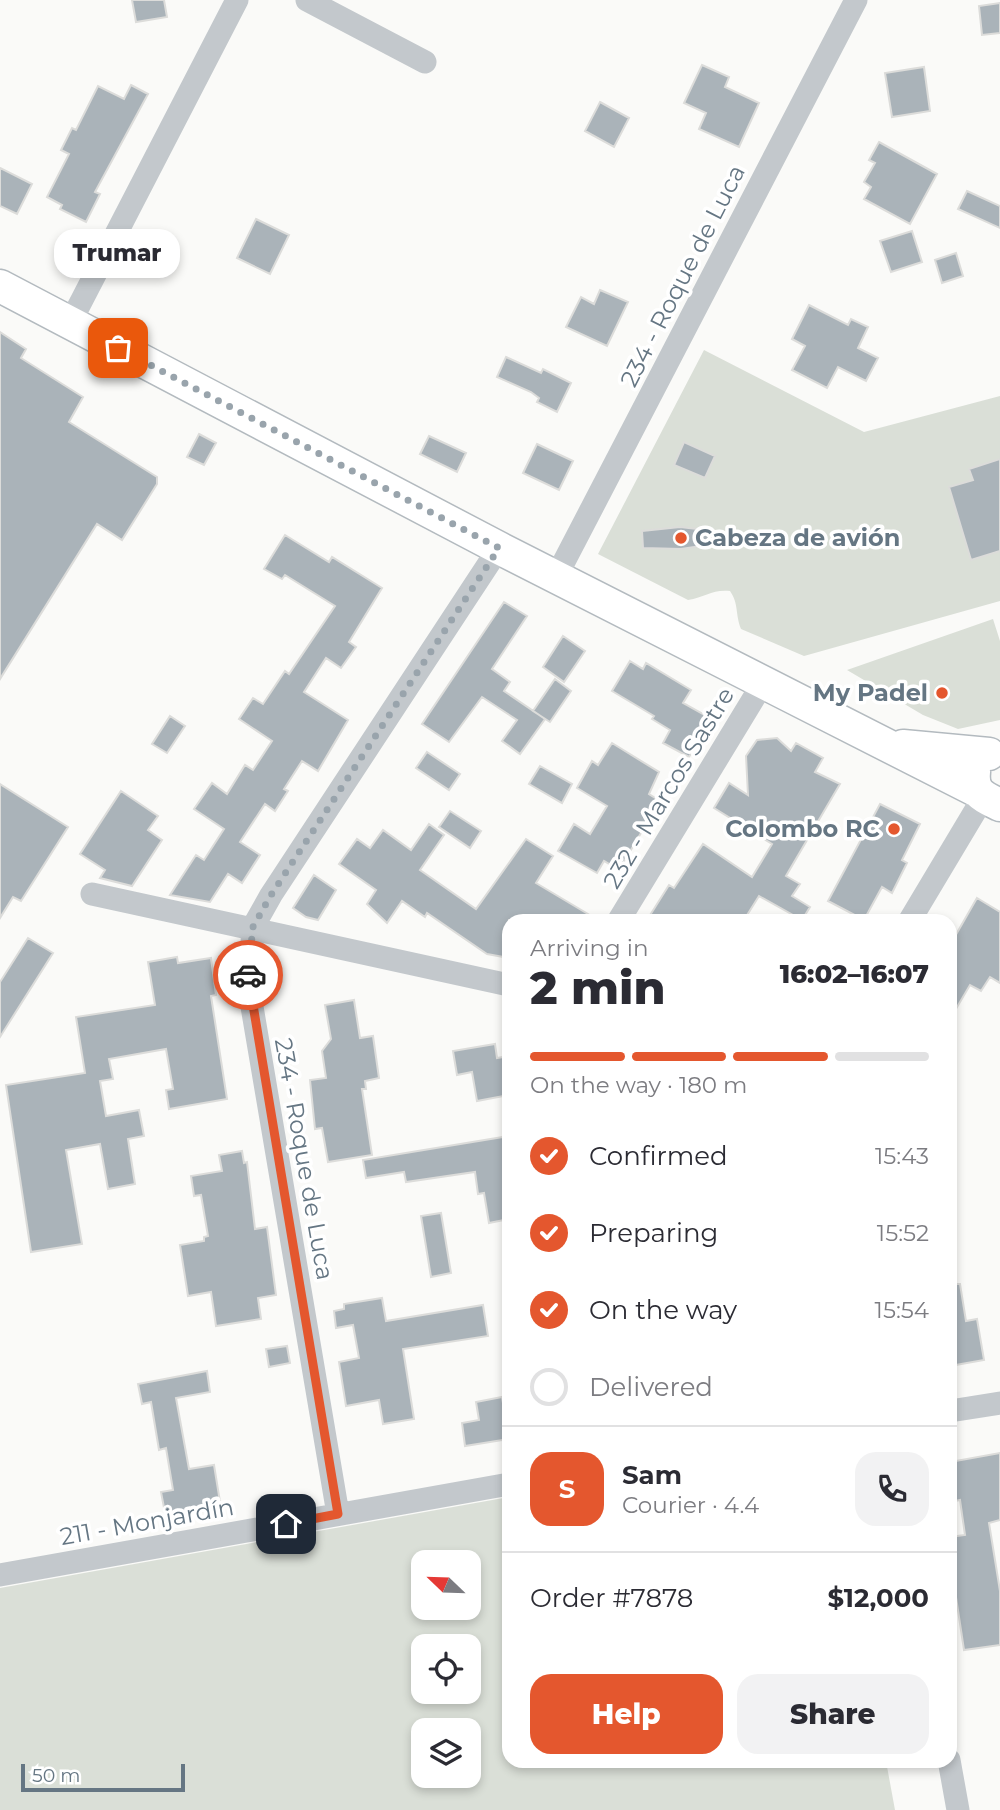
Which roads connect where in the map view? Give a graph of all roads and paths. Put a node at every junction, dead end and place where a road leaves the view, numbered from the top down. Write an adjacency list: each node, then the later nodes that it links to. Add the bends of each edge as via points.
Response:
1 (237, 0): 6 (street)
2 (307, 0): 4 (street)
3 (856, 0): 8 (street, 234 - Roque de Luca)
4 (425, 62)
5 (0, 286): 6 (main road)
6 (70, 323): 7 (main road)
7 (499, 548): 8 (main road); 16 (street, 234 - Roque de Luca)
8 (556, 577): 9 (main road)
9 (763, 683): 10 (main road); 14 (street, 232 - Marcos Sastre)
10 (879, 742): 11 (main road); 12 (main road)
11 (995, 753): 12 (main road, via 976,765 973,773)
12 (991, 800): 15 (street)
13 (92, 894): 16 (street)
14 (623, 914)
15 (914, 914)
16 (253, 927): 17 (street); 21 (street, 234 - Roque de Luca, via 249,989)
17 (502, 983)
18 (1000, 1403): 19 (street)
19 (957, 1410)
20 (502, 1485): 21 (street, 211 - Monjardín)
21 (338, 1514): 22 (street, 211 - Monjardín)
22 (0, 1575)
23 (950, 1768): 24 (street)
24 (958, 1810)

